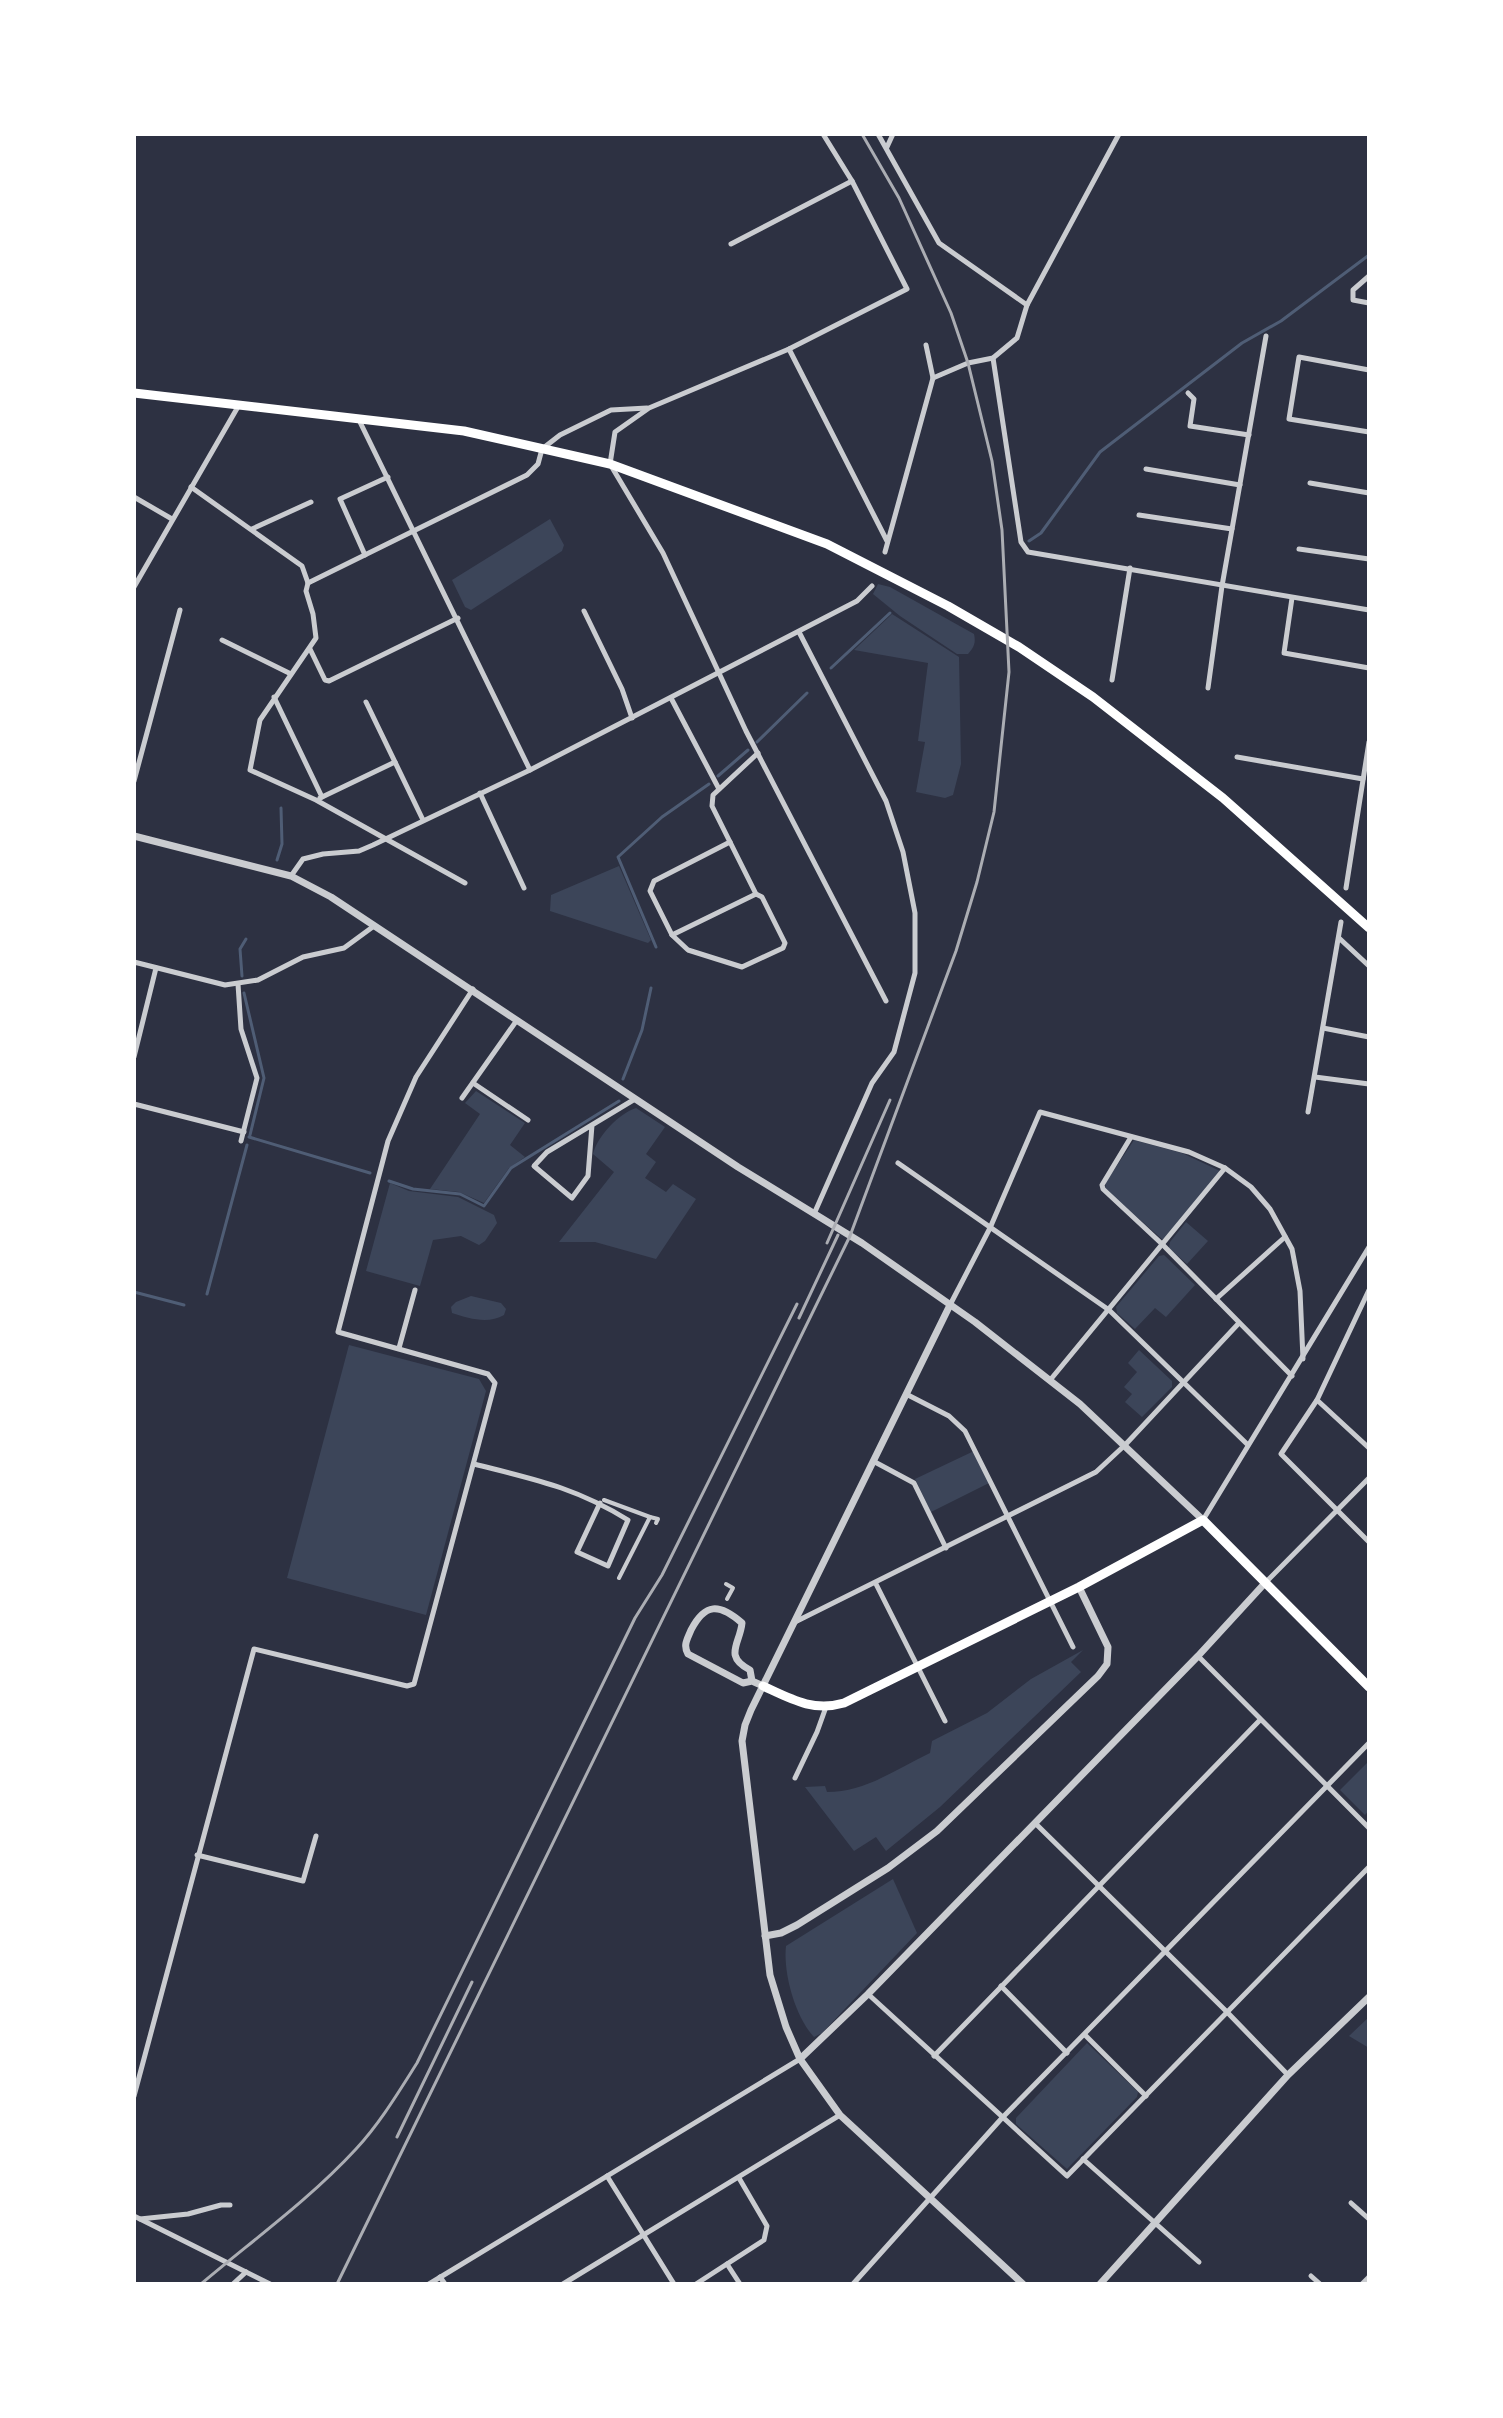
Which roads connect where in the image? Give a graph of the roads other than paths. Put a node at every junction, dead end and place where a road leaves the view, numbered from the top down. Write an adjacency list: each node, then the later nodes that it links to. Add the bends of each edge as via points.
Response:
1 (823, 134): 6 (street)
2 (878, 134): 5 (street)
3 (893, 134): 5 (street)
4 (1119, 134): 10 (street)
5 (887, 147): 10 (street, via 939,243)
6 (852, 181): 7 (street); 13 (street, via 907,289)
7 (731, 244)
8 (1369, 276): 9 (street, via 1353,290 1353,300)
9 (1369, 303)
10 (1027, 305): 14 (street, via 1017,338)
11 (1266, 336): 23 (street)
12 (926, 345): 16 (street)
13 (789, 349): 20 (street); 39 (street)
14 (993, 358): 16 (street); 44 (street, via 1021,542 1028,552)
15 (1369, 370): 22 (street, via 1299,357 1289,419)
16 (933, 378): 39 (street)
17 (1188, 393): 23 (street, via 1194,399 1190,426)
18 (135, 395): 19 (main road)
19 (240, 404): 21 (main road); 30 (street)
20 (649, 408): 24 (street, via 611,410); 25 (street, via 615,432)
21 (359, 419): 24 (main road, via 464,431); 27 (street)
22 (1369, 432)
23 (1249, 435): 29 (street)
24 (542, 449): 25 (main road); 38 (street, via 538,464 527,475)
25 (610, 464): 59 (street, via 663,553); 88 (main road, via 827,544 1019,647 1170,754)
26 (1146, 469): 29 (street)
27 (388, 477): 38 (street); 42 (street, via 340,499)
28 (1310, 483): 31 (street)
29 (1240, 485): 37 (street)
30 (191, 487): 35 (street); 36 (street)
31 (1369, 493)
32 (134, 497): 35 (street)
33 (311, 502): 36 (street)
34 (1139, 515): 37 (street)
35 (172, 519): 48 (street)
36 (251, 529): 45 (street, via 302,566)
37 (1232, 529): 47 (street)
38 (415, 531): 42 (street); 53 (street)
39 (887, 541): 41 (street)
40 (1299, 549): 43 (street)
41 (885, 552)
42 (365, 555): 45 (street)
43 (1369, 559)
44 (1130, 568): 47 (street); 60 (street)
45 (308, 583): 56 (street, via 316,638)
46 (872, 586): 54 (street, via 857,601)
47 (1222, 586): 49 (street); 61 (street)
48 (134, 587)
49 (1292, 598): 51 (street); 57 (street, via 1284,653)
50 (180, 610): 73 (street)
51 (1369, 610)
52 (584, 611): 65 (street)
53 (458, 618): 56 (street, via 329,681); 70 (street)
54 (799, 632): 59 (street); 115 (street, via 886,801 915,913 915,973 894,1052 872,1083)
55 (222, 640): 58 (street)
56 (310, 649): 58 (street)
57 (1369, 668)
58 (291, 674): 62 (street)
59 (720, 674): 63 (street); 67 (street)
60 (1112, 680)
61 (1208, 688)
62 (274, 697): 76 (street); 76 (street, via 260,720 250,770)
63 (671, 698): 65 (street); 74 (street)
64 (366, 702): 69 (street)
65 (632, 718): 70 (street)
66 (1369, 742): 71 (street)
67 (758, 753): 74 (street); 96 (street)
68 (1237, 757): 72 (street)
69 (395, 762): 76 (street); 77 (street)
70 (530, 770): 75 (street)
71 (1366, 771): 72 (street)
72 (1363, 779): 84 (street)
73 (134, 781)
74 (719, 789): 80 (street, via 712,806)
75 (480, 793): 77 (street); 83 (street)
76 (319, 799): 79 (street)
77 (423, 820): 79 (street)
78 (134, 836): 81 (street)
79 (386, 839): 81 (street, via 359,851 303,859); 82 (street)
80 (730, 842): 85 (street); 89 (street, via 650,886)
81 (291, 876): 87 (street)
82 (465, 883)
83 (524, 888)
84 (1346, 888)
85 (756, 894): 89 (street); 89 (street, via 785,943 749,965 688,950)
86 (1341, 922): 90 (street)
87 (374, 925): 94 (street, via 344,948 303,957); 95 (street)
88 (1369, 928)
89 (672, 935)
90 (1339, 938): 92 (street); 98 (street)
91 (134, 962): 93 (street)
92 (1369, 966)
93 (156, 968): 94 (street); 100 (street)
94 (238, 984): 110 (street, via 241,1029 257,1078)
95 (473, 989): 97 (street); 126 (street, via 416,1077 388,1141 338,1332)
96 (886, 1001)
97 (517, 1019): 102 (street); 105 (street)
98 (1323, 1028): 99 (street); 101 (street)
99 (1369, 1037)
100 (134, 1057)
101 (1315, 1077): 103 (street); 107 (street)
102 (473, 1083): 104 (street); 108 (street)
103 (1369, 1084)
104 (462, 1098)
105 (636, 1098): 109 (street); 115 (street)
106 (134, 1104): 110 (street)
107 (1308, 1112)
108 (528, 1120)
109 (592, 1125): 109 (street, via 534,1166 572,1198 588,1176)
110 (244, 1132): 112 (street)
111 (1131, 1137): 114 (street); 116 (street, via 1040,1112); 118 (street, via 1103,1189)
112 (241, 1141)
113 (898, 1163): 116 (street)
114 (1225, 1168): 117 (street, via 1251,1187); 118 (street)
115 (814, 1215): 123 (street)
116 (990, 1228): 123 (street); 124 (street)
117 (1285, 1237): 122 (street); 127 (street, via 1300,1291)
118 (1162, 1244): 122 (street); 124 (street)
119 (1369, 1247): 127 (street)
120 (415, 1290): 126 (street)
121 (1369, 1290): 132 (street)
122 (1216, 1299): 125 (street)
123 (950, 1305): 129 (street); 131 (street)
124 (1109, 1310): 129 (street); 130 (street)
125 (1239, 1323): 128 (street); 130 (street)
126 (399, 1348): 137 (street, via 488,1374 495,1383)
127 (1303, 1359): 128 (street)
128 (1292, 1376): 134 (street)
129 (1051, 1379): 133 (street)
130 (1183, 1384): 133 (street); 134 (street)
131 (906, 1394): 136 (street); 141 (street, via 959,1424)
132 (1317, 1400): 135 (street); 140 (street, via 1281,1454)
133 (1125, 1445): 141 (street, via 1096,1472); 143 (street)
134 (1248, 1445): 143 (street)
135 (1369, 1448)
136 (873, 1461): 146 (street, via 914,1483); 154 (street)
137 (474, 1464): 139 (street); 170 (street, via 414,1684 254,1649)
138 (1369, 1478): 140 (street)
139 (602, 1502): 139 (street, via 577,1552 608,1566 628,1520); 142 (street)
140 (1337, 1510): 145 (street); 148 (street)
141 (1008, 1516): 146 (street); 153 (street)
142 (650, 1517): 144 (street, via 658,1519); 147 (street)
143 (1203, 1520): 148 (main road); 151 (main road)
144 (656, 1523)
145 (1369, 1542)
146 (946, 1548): 150 (street)
147 (619, 1578)
148 (1265, 1583): 156 (street); 160 (main road)
149 (726, 1584): 152 (street, via 733,1588)
150 (876, 1584): 154 (street); 157 (street)
151 (1079, 1587): 153 (main road); 173 (street, via 1108,1647 1107,1664 1098,1676 914,1850 797,1925)
152 (727, 1599)
153 (1051, 1601): 155 (street); 157 (main road)
154 (794, 1623): 159 (street)
155 (1073, 1647)
156 (1198, 1656): 162 (street); 167 (street)
157 (919, 1667): 161 (main road); 163 (street)
158 (752, 1681): 158 (street, via 743,1683 688,1654 685,1643 704,1610 716,1609 742,1623 735,1656 750,1670); 159 (street)
159 (763, 1686): 161 (main road, via 802,1704); 173 (street, via 742,1741)
160 (1369, 1687)
161 (826, 1707): 165 (street)
162 (1260, 1720): 166 (street); 172 (street)
163 (945, 1721)
164 (1369, 1743): 166 (street)
165 (795, 1778)
166 (1327, 1786): 168 (street); 174 (street)
167 (1035, 1823): 172 (street); 176 (street)
168 (1369, 1828)
169 (316, 1836): 170 (street, via 303,1881)
170 (197, 1855): 184 (street)
171 (1369, 1867): 178 (street)
172 (1099, 1884): 174 (street); 175 (street)
173 (765, 1936): 182 (street, via 777,2000)
174 (1166, 1952): 178 (street); 179 (street)
175 (1001, 1986): 180 (street); 181 (street)
176 (868, 1994): 181 (street); 182 (street)
177 (1369, 1997): 183 (street)
178 (1227, 2012): 183 (street); 185 (street)
179 (1085, 2035): 180 (street); 185 (street)
180 (1067, 2053): 187 (street)
181 (934, 2056): 187 (street)
182 (800, 2059): 186 (street); 189 (street)
183 (1288, 2075): 196 (street)
184 (134, 2096)
185 (1146, 2096): 188 (street)
186 (840, 2115): 190 (street); 191 (street)
187 (1002, 2118): 188 (street, via 1067,2176); 191 (street)
188 (1083, 2159): 196 (street)
189 (607, 2176): 197 (street); 202 (street)
190 (739, 2178): 197 (street); 199 (street, via 767,2226 764,2240)
191 (929, 2199): 212 (street); 213 (street)
192 (1351, 2203): 195 (street)
193 (230, 2205): 194 (street)
194 (137, 2218): 200 (street)
195 (1369, 2219)
196 (1154, 2224): 198 (street); 214 (street)
197 (644, 2234): 208 (street); 209 (street)
198 (1199, 2262)
199 (727, 2264): 210 (street); 211 (street)
200 (246, 2272): 204 (street); 205 (street)
201 (1311, 2276): 215 (street)
202 (440, 2277): 206 (street); 207 (street)
203 (1369, 2277): 216 (street)
204 (233, 2284)
205 (270, 2284)
206 (429, 2284)
207 (445, 2284)
208 (563, 2284)
209 (674, 2284)
210 (696, 2284)
211 (740, 2284)
212 (853, 2284)
213 (1023, 2284)
214 (1100, 2284)
215 (1320, 2284)
216 (1362, 2284)

